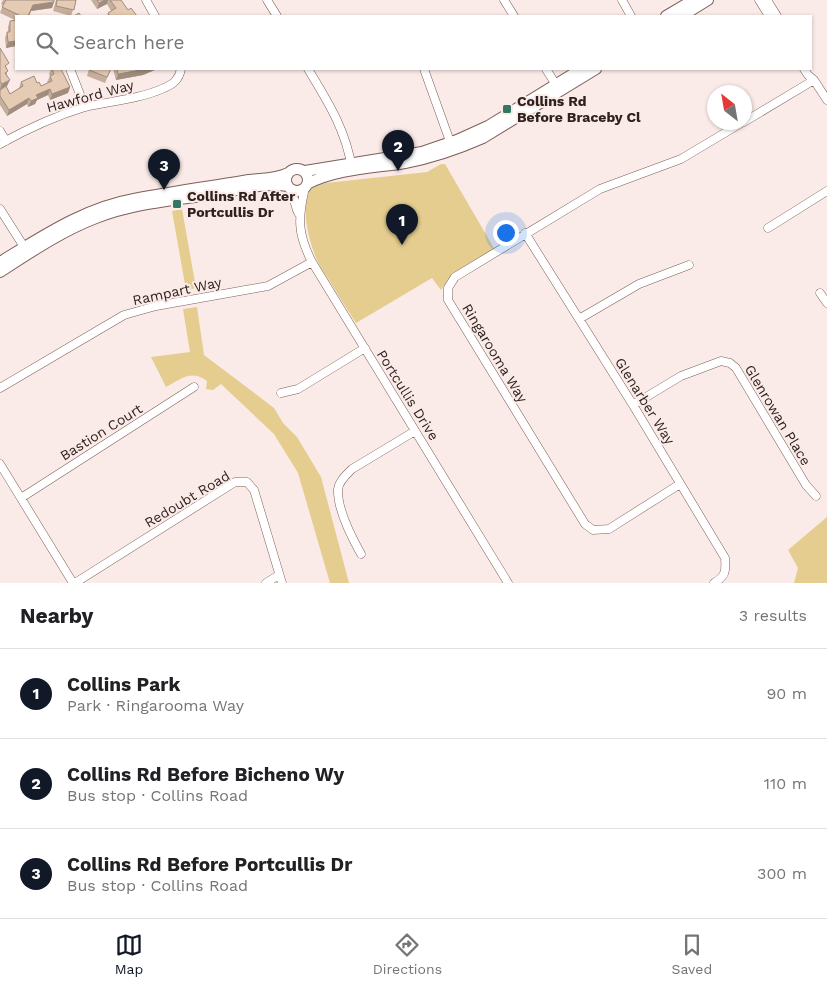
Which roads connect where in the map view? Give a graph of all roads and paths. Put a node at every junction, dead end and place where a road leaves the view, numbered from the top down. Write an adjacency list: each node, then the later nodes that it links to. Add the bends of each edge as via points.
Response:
1 (146, 0): 9 (street)
2 (267, 0): 10 (street)
3 (504, 0): 11 (street)
4 (622, 0): 12 (street)
5 (693, 0): 13 (main road)
6 (708, 0): 14 (main road)
7 (759, 0): 15 (street)
8 (767, 0): 16 (street)
9 (154, 15)
10 (276, 15)
11 (513, 15)
12 (631, 15)
13 (668, 15)
14 (684, 15)
15 (768, 15)
16 (776, 15)
17 (70, 70): 29 (street)
18 (181, 70): 29 (street, Hawford Way, via 180,76 164,88)
19 (309, 70): 35 (street, via 341,127)
20 (424, 70): 34 (street)
21 (547, 70): 27 (street)
22 (580, 70): 27 (main road)
23 (594, 70): 27 (main road)
24 (805, 70): 26 (street)
25 (811, 70): 26 (street)
26 (814, 80): 28 (street); 30 (street, Ringarooma Way)
27 (558, 88): 34 (main road)
28 (827, 100)
29 (85, 108): 33 (street, Hawford Way, via 37,124)
30 (752, 117)
31 (731, 130): 44 (street, Ringarooma Way, via 682,159 600,189)
32 (0, 132): 33 (street)
33 (3, 143)
34 (451, 147): 35 (main road)
35 (352, 167): 36 (main road); 38 (main road)
36 (305, 171): 37 (main road, via 295,169); 38 (main road)
37 (288, 173): 39 (main road, via 286,181); 45 (main road, via 118,203 73,219)
38 (306, 186): 39 (main road, via 298,191); 42 (street, Portcullis Drive)
39 (289, 187): 42 (street, Portcullis Drive); 45 (main road, via 281,184 258,186 124,209 82,224)
40 (827, 191): 43 (street)
41 (0, 209): 45 (street)
42 (299, 214): 47 (street, Portcullis Drive, via 303,242)
43 (768, 228)
44 (525, 233): 52 (street, Glenarber Way); 60 (street, Ringarooma Way, via 454,277 448,288 448,300 580,516 593,530 609,529)
45 (26, 251): 46 (main road); 49 (main road)
46 (0, 262)
47 (312, 262): 53 (street, Portcullis Drive); 55 (street, Rampart Way, via 268,286 156,306 124,316)
48 (689, 265): 52 (street, via 639,284)
49 (0, 272)
50 (820, 293): 51 (street)
51 (827, 304)
52 (579, 319): 57 (street, Glenarber Way)
53 (364, 348): 56 (street, via 298,389); 58 (street, Portcullis Drive)
54 (194, 387): 62 (street, Bastion Court)
55 (0, 388)
56 (281, 393)
57 (633, 405): 60 (street, Glenarber Way); 61 (street, Glenrowan Place, via 681,376 721,361 730,363)
58 (415, 431): 63 (street, via 352,470 338,488 349,531); 68 (street, Portcullis Drive)
59 (0, 464): 62 (street)
60 (680, 484): 69 (street, Glenarber Way, via 725,558 726,570)
61 (816, 496)
62 (21, 498): 65 (street)
63 (361, 554)
64 (279, 575): 65 (street, Redoubt Road, via 254,490 247,482 235,482); 66 (street); 67 (street, Redoubt Road)
65 (74, 583)
66 (266, 583)
67 (282, 583)
68 (508, 583)
69 (714, 583)

